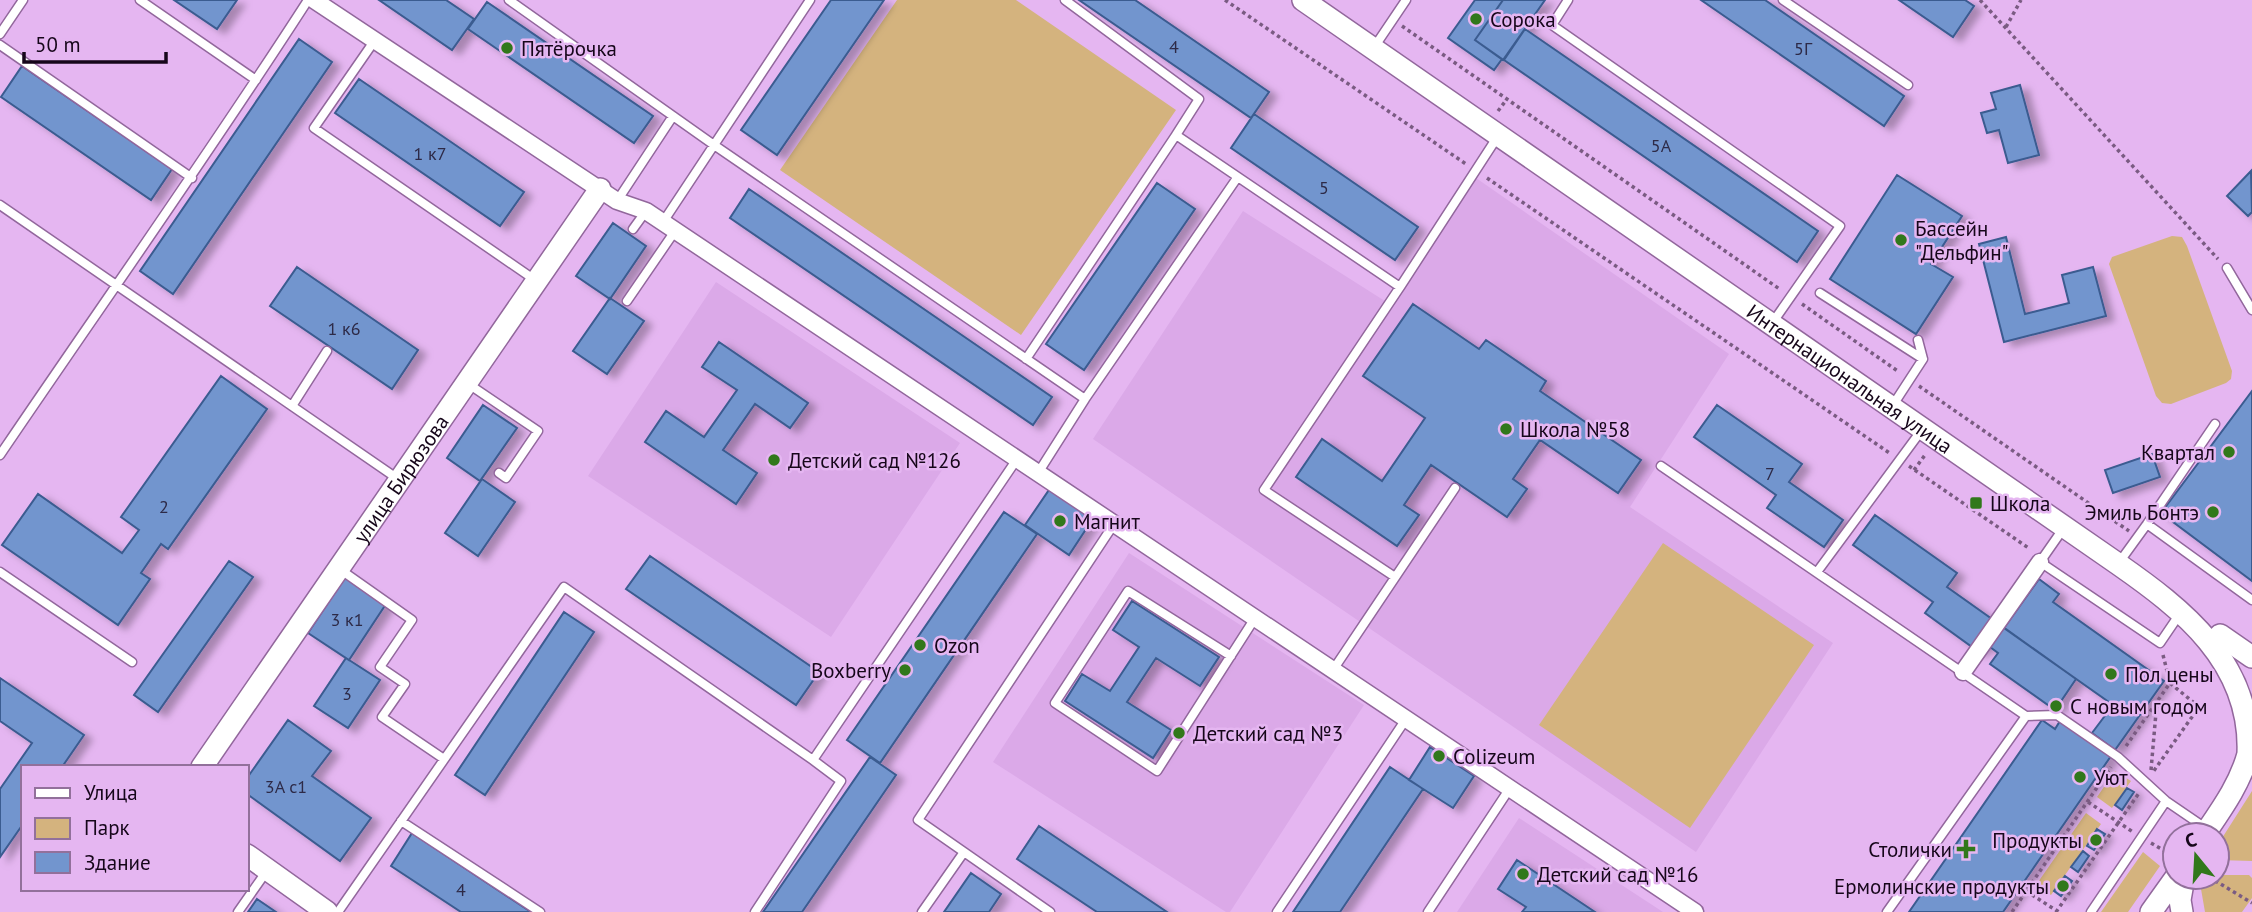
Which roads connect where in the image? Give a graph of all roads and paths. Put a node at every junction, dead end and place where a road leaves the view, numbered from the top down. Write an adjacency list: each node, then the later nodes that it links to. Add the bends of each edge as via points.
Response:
1 (23, 0): 17 (lane)
2 (140, 0): 21 (lane)
3 (308, 0): 21 (lane)
4 (314, 0): 18 (street)
5 (509, 0): 23 (lane)
6 (810, 0): 26 (lane)
7 (1065, 0): 24 (lane, via 1199,99)
8 (1225, 0): 27 (path)
9 (1303, 0): 20 (main road, Интернациональная улица)
10 (1406, 0): 15 (lane)
11 (1568, 0): 40 (lane, via 1552,25 1840,226)
12 (1783, 0): 22 (lane)
13 (1980, 0): 16 (path)
14 (2021, 0): 16 (path)
15 (1392, 19): 20 (lane); 40 (path)
16 (2006, 27): 35 (path)
17 (0, 34)
18 (374, 40): 30 (street); 36 (lane, via 314,128)
19 (0, 45): 28 (lane)
20 (1373, 49): 25 (main road, Интернациональная улица)
21 (256, 80): 28 (lane)
22 (1908, 86)
23 (673, 116): 26 (lane); 30 (lane)
24 (1175, 135): 29 (lane); 46 (lane)
25 (1498, 135): 27 (lane); 43 (main road, Интернациональная улица)
26 (714, 145): 33 (lane); 46 (lane)
27 (1476, 171): 38 (lane); 57 (path)
28 (192, 178): 37 (lane)
29 (1237, 178): 38 (lane); 50 (lane)
30 (608, 195): 32 (street); 36 (main road, улица Бирюзова)
31 (0, 205): 37 (lane)
32 (646, 211): 33 (street); 34 (lane)
33 (669, 227): 41 (lane); 56 (street)
34 (633, 229)
35 (2227, 268): 42 (lane)
36 (537, 281): 49 (main road, улица Бирюзова)
37 (116, 284): 51 (lane); 55 (lane)
38 (1400, 288): 72 (lane, via 1264,490)
39 (1821, 293): 47 (lane)
40 (1791, 297): 43 (lane); 48 (path)
41 (627, 301)
42 (2252, 310)
43 (1771, 324): 52 (main road, Интернациональная улица)
44 (1918, 340): 47 (lane)
45 (327, 351): 51 (lane)
46 (1026, 359): 50 (lane)
47 (1923, 359): 48 (lane)
48 (1910, 379): 52 (lane); 66 (path)
49 (467, 383): 60 (lane, via 538,431); 61 (main road, улица Бирюзова)
50 (1085, 399): 59 (lane)
51 (292, 406): 61 (lane)
52 (1892, 408): 54 (main road, Интернациональная улица)
53 (2215, 424): 63 (lane)
54 (1922, 429): 57 (lane); 65 (main road, Интернациональная улица)
55 (0, 455)
56 (1017, 459): 59 (street); 88 (lane)
57 (1899, 460): 67 (path); 71 (lane)
58 (1661, 466): 71 (lane)
59 (1038, 473): 64 (street)
60 (506, 479)
61 (400, 480): 69 (main road, улица Бирюзова)
62 (1455, 488): 72 (lane)
63 (2147, 523): 66 (lane); 73 (lane)
64 (1114, 524): 75 (street); 101 (lane, via 918,820)
65 (2064, 527): 67 (lane); 68 (main road, Интернациональная улица)
66 (2137, 536): 68 (lane)
67 (2041, 560): 76 (lane); 81 (street)
68 (2118, 564): 74 (main road, Интернациональная улица)
69 (338, 569): 87 (lane, via 412,620 380,667 405,684 382,717); 90 (main road, улица Бирюзова)
70 (0, 572): 79 (lane)
71 (1817, 572): 81 (lane)
72 (1395, 577): 80 (lane)
73 (2252, 600)
74 (2183, 610): 76 (lane); 78 (main road); 93 (main road, Интернациональная улица, via 2230,657 2245,688 2252,722 2248,754)
75 (1255, 618): 77 (lane); 80 (street)
76 (2160, 643): 82 (path)
77 (1230, 656): 77 (lane, via 1157,771 1055,704 1128,591)
78 (2252, 657)
79 (132, 662)
80 (1333, 670): 85 (street)
81 (1963, 672): 84 (lane)
82 (2170, 682): 83 (path); 83 (path, via 2199,707 2150,776)
83 (2157, 701): 86 (path)
84 (2026, 716): 86 (lane, via 2057,715); 120 (lane)
85 (1406, 719): 94 (street); 117 (lane)
86 (2118, 757): 92 (lane)
87 (444, 759): 88 (lane, via 564,587); 97 (lane)
88 (813, 760): 114 (lane, via 841,781)
89 (2252, 762): 93 (main road)
90 (203, 765)
91 (2104, 778): 96 (path)
92 (2146, 783): 95 (lane); 100 (path)
93 (2235, 786): 99 (main road, Интернациональная улица)
94 (1510, 788): 118 (lane); 119 (street)
95 (2166, 801): 98 (lane); 122 (lane)
96 (2088, 802): 100 (path); 105 (path)
97 (401, 821): 112 (lane); 113 (lane)
98 (2192, 821)
99 (2213, 821)
100 (2118, 823): 109 (path)
101 (964, 852): 115 (lane); 116 (lane)
102 (248, 856): 103 (main road)
103 (267, 870): 110 (lane); 111 (main road)
104 (2231, 890): 108 (path)
105 (2026, 891): 109 (path); 121 (path)
106 (2166, 891): 123 (main road)
107 (2182, 891): 124 (main road)
108 (2252, 902)
109 (2056, 911)
110 (238, 912)
111 (327, 912)
112 (338, 912)
113 (540, 912)
114 (755, 912)
115 (922, 912)
116 (1050, 912)
117 (1277, 912)
118 (1427, 912)
119 (1695, 912)
120 (1887, 912)
121 (2012, 912)
122 (2091, 912)
123 (2151, 912)
124 (2182, 912)

